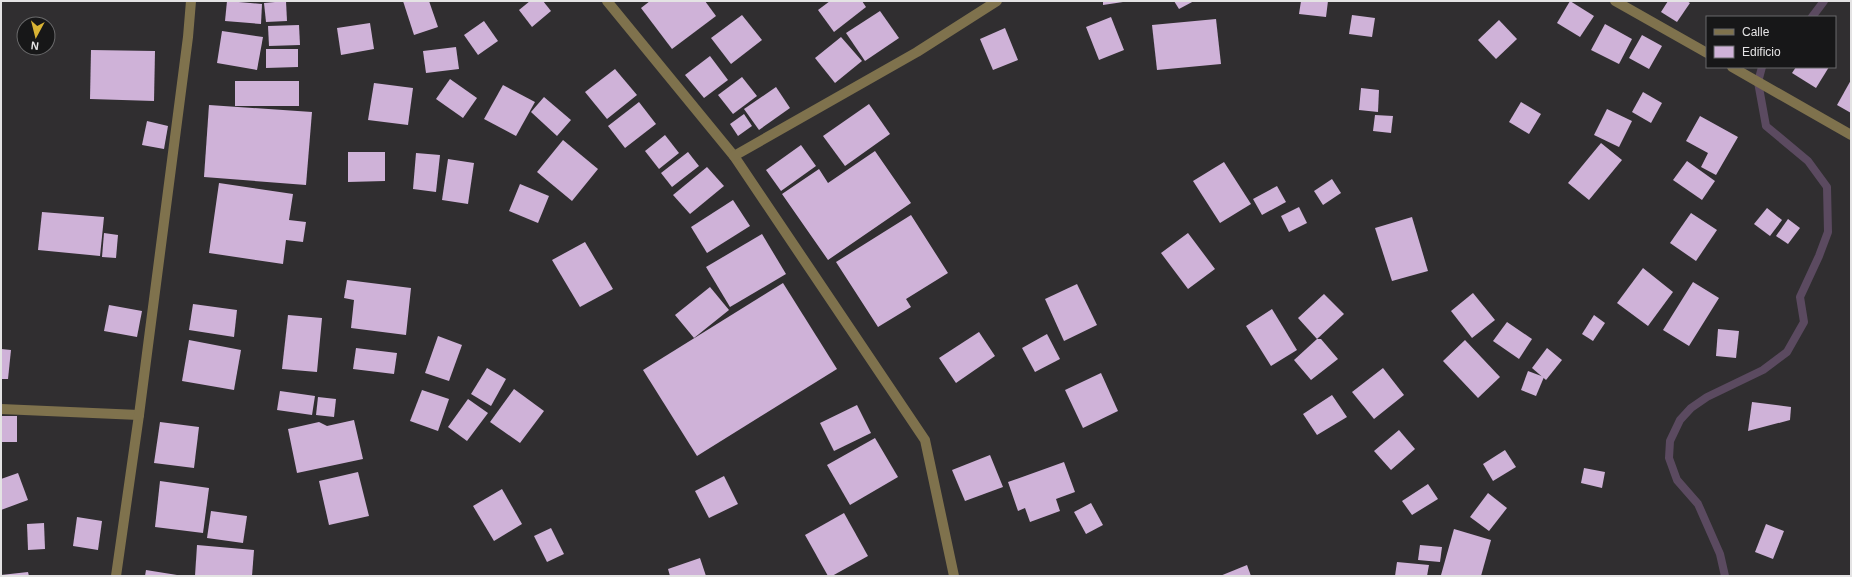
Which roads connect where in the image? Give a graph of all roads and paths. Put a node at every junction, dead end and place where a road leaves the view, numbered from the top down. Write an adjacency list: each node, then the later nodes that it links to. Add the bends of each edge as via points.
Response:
1 (191, 1): 10 (street)
2 (607, 1): 8 (street)
3 (997, 1): 8 (street, via 917,52)
4 (1615, 1): 5 (street)
5 (1706, 52)
6 (1734, 68): 7 (street)
7 (1851, 135)
8 (734, 156): 12 (street, via 925,440)
9 (1, 409): 10 (street)
10 (139, 415): 11 (street)
11 (116, 576)
12 (954, 576)

